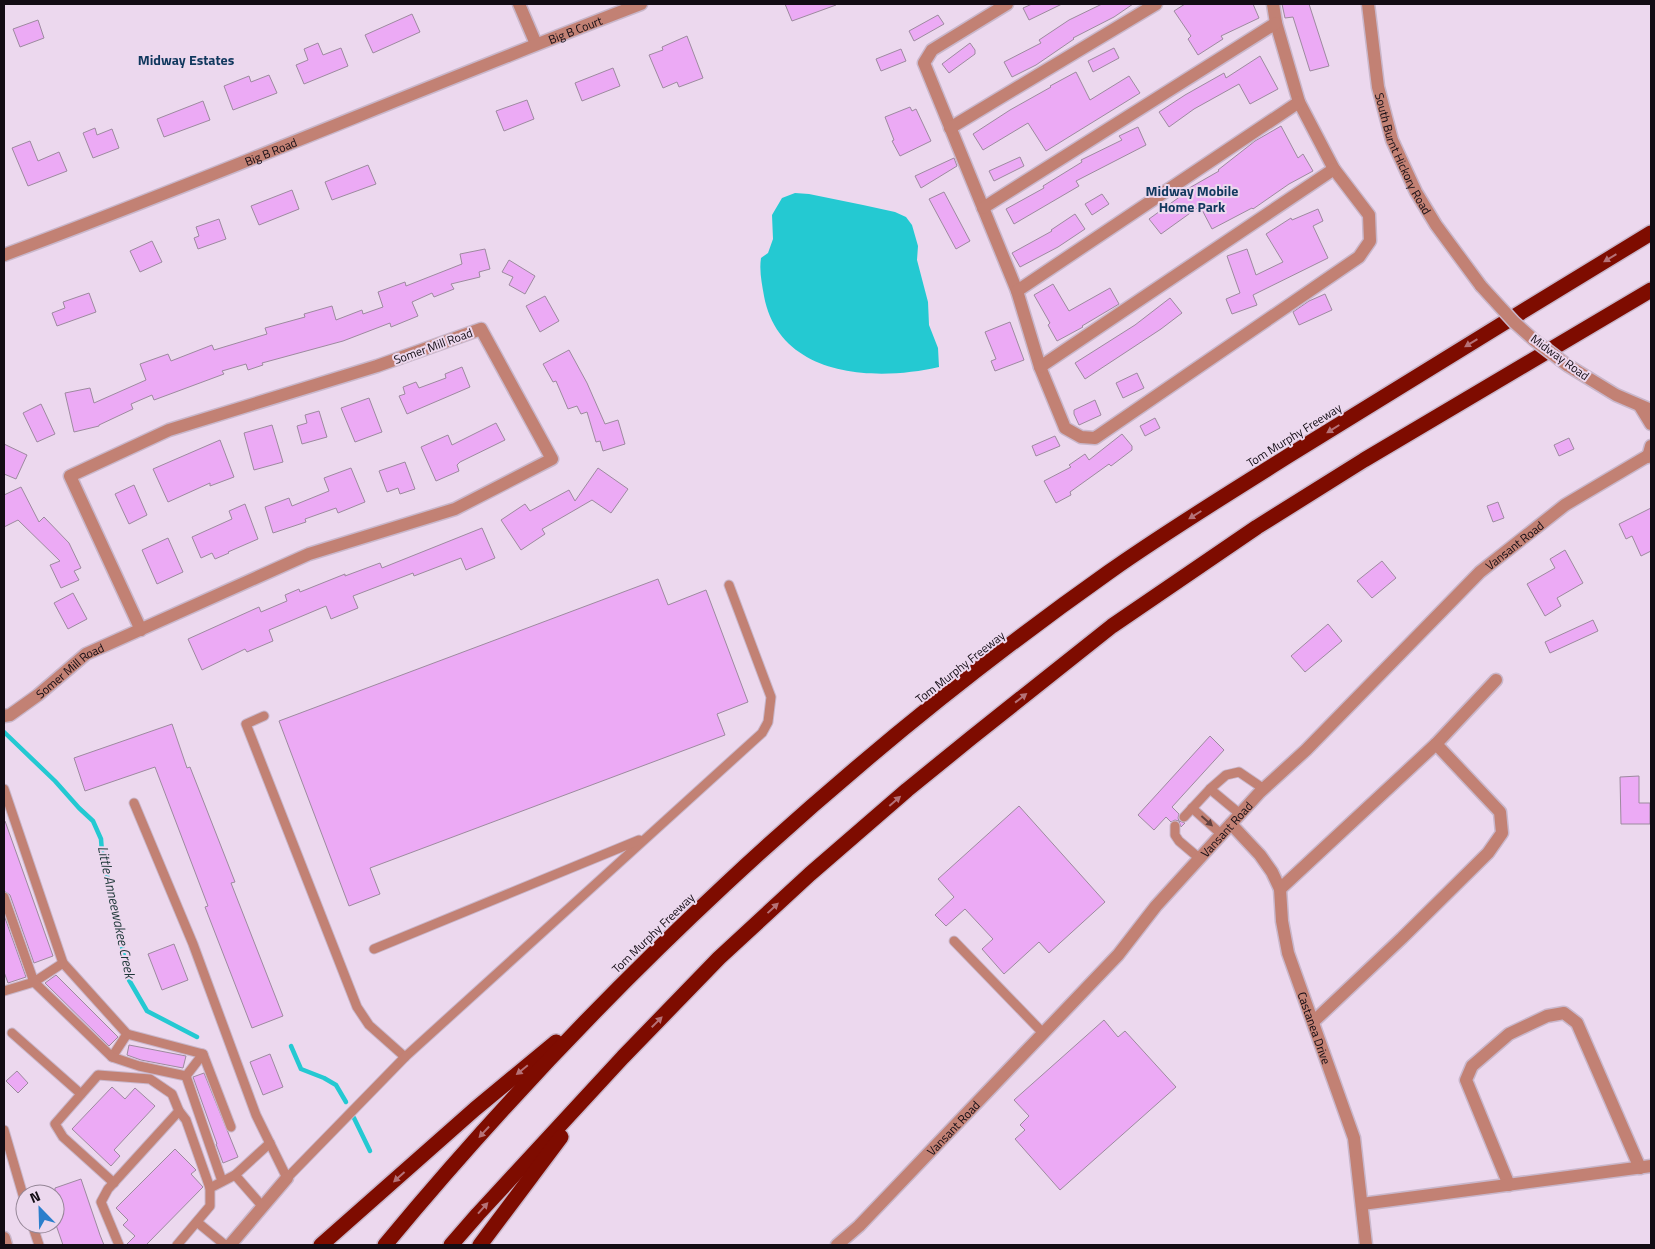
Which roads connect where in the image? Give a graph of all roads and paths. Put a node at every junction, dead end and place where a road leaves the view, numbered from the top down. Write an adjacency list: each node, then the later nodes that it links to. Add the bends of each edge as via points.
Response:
1 (519, 4): 8 (street)
2 (642, 4): 8 (street, Big B Court)
3 (1007, 4): 10 (street, via 932,50 924,63)
4 (1156, 4): 10 (street)
5 (1273, 4): 7 (street)
6 (1368, 4): 15 (street, South Burnt Hickory Road, via 1378,87 1392,140 1416,192)
7 (1276, 23): 9 (street); 12 (street)
8 (536, 44): 14 (street, Big B Road)
9 (1299, 102): 11 (street); 17 (street)
10 (950, 128): 12 (street)
11 (1334, 168): 18 (street); 18 (street, via 1369,215 1370,241 1359,257 1135,412 1095,438 1081,437 1066,428)
12 (982, 208): 17 (street)
13 (1651, 233): 47 (highway, Tom Murphy Freeway, one-way to 47, via 1210,506 1072,599 941,699 821,799 688,919)
14 (4, 256)
15 (1482, 286): 19 (street, Midway Road, bridge, via 1514,322 1567,365)
16 (1651, 290): 53 (highway, one-way to 16, via 719,958 810,874 907,790 1112,626 1257,527 1364,460)
17 (1017, 291): 18 (street)
18 (1040, 366)
19 (1646, 408): 20 (street)
20 (1651, 424)
21 (1650, 453): 30 (street, Vansant Road, via 1565,505 1480,572)
22 (729, 585): 38 (lane, via 771,697 768,722 762,733)
23 (140, 630): 23 (street, Somer Mill Road, via 309,554 455,509 552,459 481,330 378,366 170,430 70,476); 25 (street, Somer Mill Road, via 86,654 38,695)
24 (1496, 680): 27 (street)
25 (4, 716)
26 (264, 716): 55 (lane, via 246,724 357,1008 369,1025)
27 (1436, 744): 40 (street); 48 (street, via 1500,812 1502,832 1488,853)
28 (4, 789): 44 (lane)
29 (1210, 789): 30 (lane, via 1226,775 1239,772); 32 (lane); 33 (lane)
30 (1264, 789): 33 (street, Vansant Road)
31 (134, 803): 61 (lane, via 193,944 256,1115)
32 (1192, 808): 34 (lane); 37 (lane, one-way to 37)
33 (1240, 814): 35 (street, Vansant Road)
34 (1184, 817)
35 (1231, 824): 37 (street, Vansant Road); 40 (street, Castanea Drive, via 1260,855)
36 (1175, 830): 39 (lane, via 1179,841)
37 (1221, 834): 39 (street, Vansant Road)
38 (645, 838): 43 (lane); 55 (lane)
39 (1200, 858): 49 (street, Vansant Road, via 1156,906 1118,955)
40 (1280, 890): 48 (street, Castanea Drive, via 1288,953)
41 (4, 897): 45 (lane)
42 (954, 940): 49 (lane)
43 (374, 949)
44 (63, 963): 45 (lane); 51 (lane)
45 (34, 982): 46 (lane); 54 (lane)
46 (4, 991)
47 (600, 1006): 79 (highway, one-way to 79, via 475,1109); 80 (highway, Tom Murphy Freeway, one-way to 80, via 444,1175)
48 (1313, 1022): 70 (street, Castanea Drive, via 1354,1138)
49 (1043, 1033): 83 (street, Vansant Road)
50 (12, 1034): 57 (lane)
51 (127, 1034): 52 (lane); 54 (lane)
52 (203, 1054): 56 (lane); 59 (lane)
53 (623, 1056): 81 (highway, one-way to 53); 82 (highway)
54 (112, 1057): 56 (lane)
55 (405, 1057): 64 (lane)
56 (186, 1076): 65 (lane)
57 (81, 1094): 58 (lane, via 98,1074 150,1079 172,1094); 66 (lane, via 55,1124 63,1137)
58 (179, 1111): 66 (lane); 69 (lane, via 186,1120)
59 (231, 1127)
60 (4, 1130): 67 (lane)
61 (270, 1143): 63 (lane); 64 (lane)
62 (1646, 1167): 68 (street); 68 (street, via 1577,1023 1564,1013 1547,1016 1509,1034 1472,1066 1466,1080)
63 (235, 1175): 65 (lane); 71 (lane)
64 (287, 1178): 71 (street)
65 (222, 1181): 69 (lane)
66 (114, 1183): 75 (lane, via 101,1202)
67 (20, 1184)
68 (1509, 1185): 70 (street)
69 (210, 1188): 72 (lane, via 210,1206)
70 (1362, 1204): 84 (street, Castanea Drive)
71 (263, 1207): 78 (street)
72 (198, 1222): 76 (lane); 77 (lane)
73 (4, 1238): 74 (street)
74 (6, 1245)
75 (119, 1245)
76 (177, 1245)
77 (225, 1245)
78 (230, 1245)
79 (321, 1245)
80 (385, 1245)
81 (451, 1245)
82 (480, 1245)
83 (837, 1245)
84 (1366, 1245)

